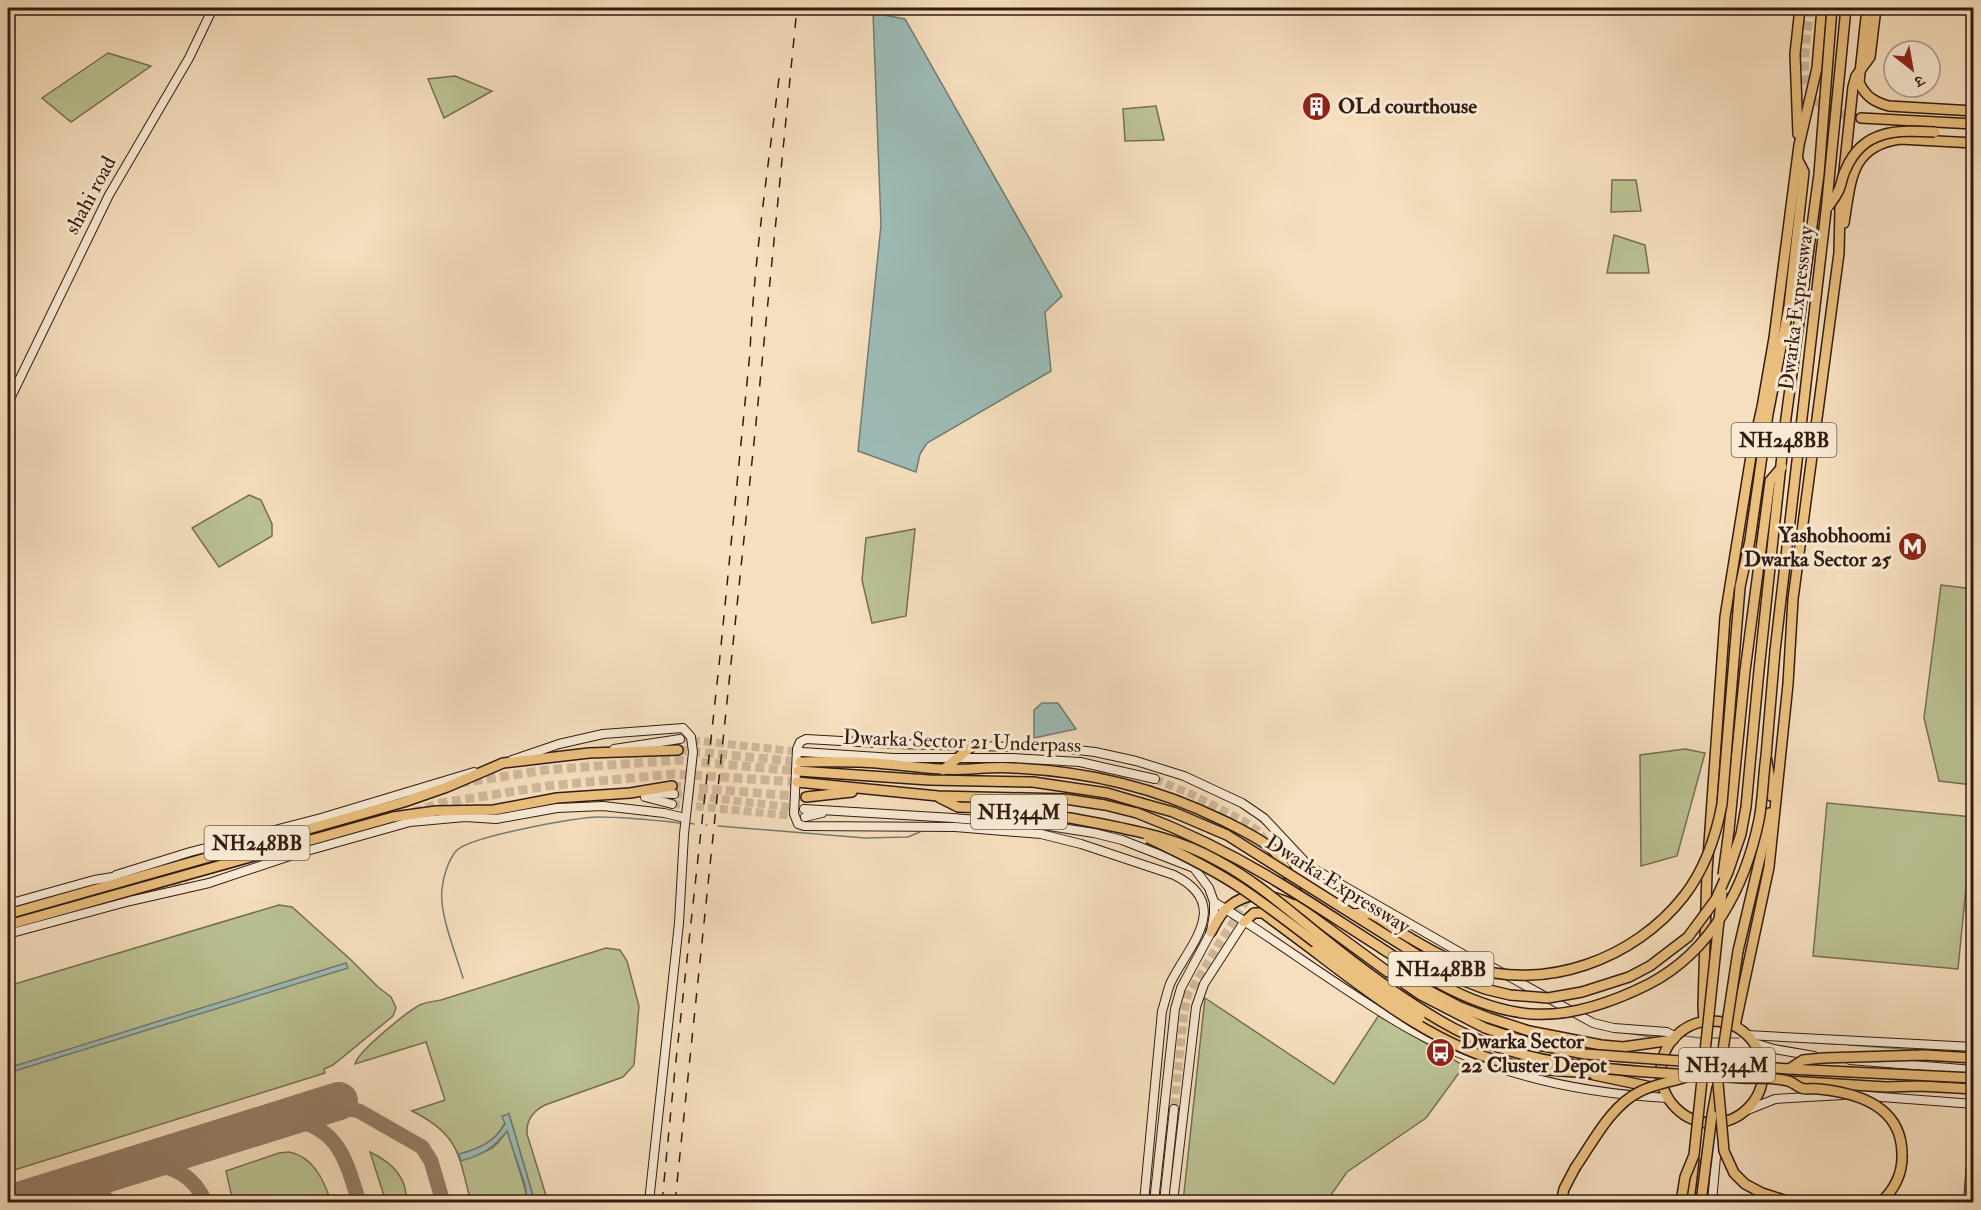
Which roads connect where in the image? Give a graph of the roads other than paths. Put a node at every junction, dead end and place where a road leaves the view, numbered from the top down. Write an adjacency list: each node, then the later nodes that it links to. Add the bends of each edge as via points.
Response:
1 (213, 8): 18 (street, shahi road, via 109,195)
2 (1800, 8): 14 (highway, via 1795,54)
3 (1822, 8): 14 (highway, via 1816,68)
4 (1832, 8): 19 (highway, Dwarka Expressway / NH248BB, bridge, via 1819,174)
5 (1846, 8): 16 (highway, Dwarka Expressway / NH248BB, bridge)
6 (1867, 8): 8 (highway)
7 (1876, 8): 8 (highway, via 1870,57)
8 (1859, 71): 9 (highway, via 1863,90 1878,104); 17 (highway, via 1853,87 1839,208)
9 (1974, 111)
10 (1861, 118): 11 (highway)
11 (1974, 124)
12 (1935, 132): 16 (highway, bridge, via 1891,132 1866,142 1852,156 1840,189)
13 (1974, 143): 17 (highway, via 1900,139 1872,147 1856,166)
14 (1799, 145): 15 (highway)
15 (1798, 160): 51 (highway, bridge, via 1804,172 1789,306 1740,586 1722,804 1717,829 1699,873 1668,915 1628,946 1603,959 1554,972 1491,973 1447,959 1371,914); 57 (highway, via 1774,338 1725,617 1707,872)
16 (1826, 211): 24 (highway, Dwarka Expressway / NH248BB, bridge)
17 (1839, 253): 58 (highway, via 1792,599 1788,684 1769,867)
18 (8, 403)
19 (1782, 467): 51 (highway, Dwarka Expressway / NH248BB, bridge, via 1741,834 1716,899 1688,937 1629,977 1548,998 1510,995 1464,981); 81 (highway, Dwarka Expressway, bridge, via 1770,481 1749,637)
20 (680, 740): 23 (street)
21 (970, 747): 25 (highway); 43 (street, via 806,739 797,748 794,814 798,824); 60 (street, via 1079,750 1136,761 1184,776 1242,803 1264,818 1309,866 1468,957 1593,1023 1667,1032)
22 (678, 750): 23 (highway)
23 (589, 753): 27 (highway)
24 (1766, 756): 37 (highway, Dwarka Expressway / NH248BB, bridge, via 1759,817 1743,873 1726,910 1698,948 1679,965 1635,991 1587,1008 1532,1014 1479,1002 1444,986 1222,849 1137,813 1065,799); 70 (highway, Dwarka Expressway, bridge, via 1771,801 1738,951)
25 (956, 759): 26 (street, Dwarka Sector 21 Underpass); 29 (highway); 31 (street, Dwarka Sector 21 Underpass, via 1080,762)
26 (800, 762): 28 (highway); 30 (highway, NH248BB)
27 (502, 763): 42 (street, via 603,734 683,728 693,752); 44 (highway, NH248BB, via 404,802)
28 (875, 763): 29 (highway); 30 (highway)
29 (943, 770): 32 (highway); 49 (highway, via 1011,767 1083,774 1168,797 1253,836 1273,850)
30 (871, 775): 32 (highway, NH248BB)
31 (1155, 779)
32 (930, 780): 51 (highway, Dwarka Expressway / NH248BB, bridge, via 1033,782 1107,793 1173,812 1227,835)
33 (797, 782): 34 (highway, NH248BB)
34 (870, 789): 37 (highway, NH248BB); 38 (highway)
35 (673, 790): 36 (highway)
36 (630, 793): 39 (street); 53 (highway, NH248BB, via 557,798 494,810 404,814)
37 (938, 796): 47 (highway, NH344M, bridge, via 958,807 1070,818 1191,847 1219,861)
38 (806, 797)
39 (672, 804)
40 (805, 813): 41 (street)
41 (943, 817): 43 (street); 45 (street, via 1049,826 1122,840 1194,868)
42 (685, 818): 55 (street, via 603,806 557,808 496,819 465,817 410,822 210,883); 82 (street, via 679,923)
43 (941, 826): 71 (street, via 1059,838 1174,875 1194,889 1202,904 1202,927 1170,986 1162,1011)
44 (114, 880): 46 (street, via 94,880); 50 (highway, NH248BB)
45 (1214, 902): 48 (street); 54 (street)
46 (8, 904)
47 (1272, 905): 48 (highway, via 1265,895 1253,895); 49 (highway); 52 (highway); 66 (highway, NH344M, bridge, via 1455,1029 1528,1056); 66 (highway, bridge, via 1314,951 1396,1011 1449,1041 1513,1065 1605,1074); 73 (highway, bridge, via 1366,982 1420,1018 1461,1039 1515,1058 1617,1078)
48 (1226, 909): 52 (street); 54 (highway)
49 (1306, 912): 56 (highway)
50 (8, 914)
51 (1353, 914)
52 (1244, 922): 73 (street, via 1394,1021 1469,1058 1547,1082 1607,1093); 86 (street, via 1204,984 1196,1007)
53 (8, 925)
54 (1211, 932): 74 (street, via 1181,988)
55 (8, 934)
56 (1388, 972): 60 (highway, via 1460,1007 1529,1031 1623,1047); 64 (highway, NH344M, bridge, via 1421,995 1485,1028 1533,1044 1585,1054)
57 (1704, 1022): 58 (highway); 60 (highway, via 1692,1025)
58 (1735, 1026): 59 (highway)
59 (1748, 1035): 61 (highway); 62 (street)
60 (1674, 1039): 73 (highway, via 1662,1063)
61 (1754, 1043): 65 (street, via 1878,1064); 77 (highway, via 1764,1076 1755,1101)
62 (1974, 1047)
63 (1974, 1058): 64 (highway, bridge, via 1823,1058 1803,1060)
64 (1789, 1070): 68 (highway, NH344M, bridge)
65 (1974, 1070)
66 (1617, 1071): 67 (highway, NH344M, bridge)
67 (1694, 1075): 69 (highway, NH344M, bridge); 87 (highway, bridge, via 1640,1091 1619,1107 1575,1168)
68 (1974, 1078)
69 (1789, 1081): 72 (highway, NH344M); 93 (highway, bridge, via 1801,1088 1854,1095 1874,1103 1893,1122 1901,1142 1902,1163 1895,1185)
70 (1718, 1083): 90 (highway, Dwarka Expressway, bridge); 92 (highway, bridge, via 1724,1151 1734,1173 1745,1184)
71 (1155, 1089): 74 (street); 83 (street)
72 (1972, 1089)
73 (1666, 1094): 78 (highway, via 1683,1114)
74 (1165, 1099): 84 (street)
75 (1974, 1104): 77 (street, via 1862,1094 1775,1099)
76 (1174, 1108): 85 (street)
77 (1745, 1111): 80 (highway)
78 (1693, 1119): 80 (highway); 88 (street)
79 (1974, 1122): 94 (street)
80 (1719, 1123): 91 (street)
81 (1694, 1155): 88 (highway, bridge, via 1685,1177); 89 (highway, Dwarka Expressway, bridge)
82 (649, 1203)
83 (1144, 1203)
84 (1154, 1203)
85 (1164, 1203)
86 (1173, 1203)
87 (1561, 1203)
88 (1683, 1203)
89 (1689, 1203)
90 (1701, 1203)
91 (1712, 1203)
92 (1790, 1203)
93 (1881, 1203)
94 (1968, 1203)

